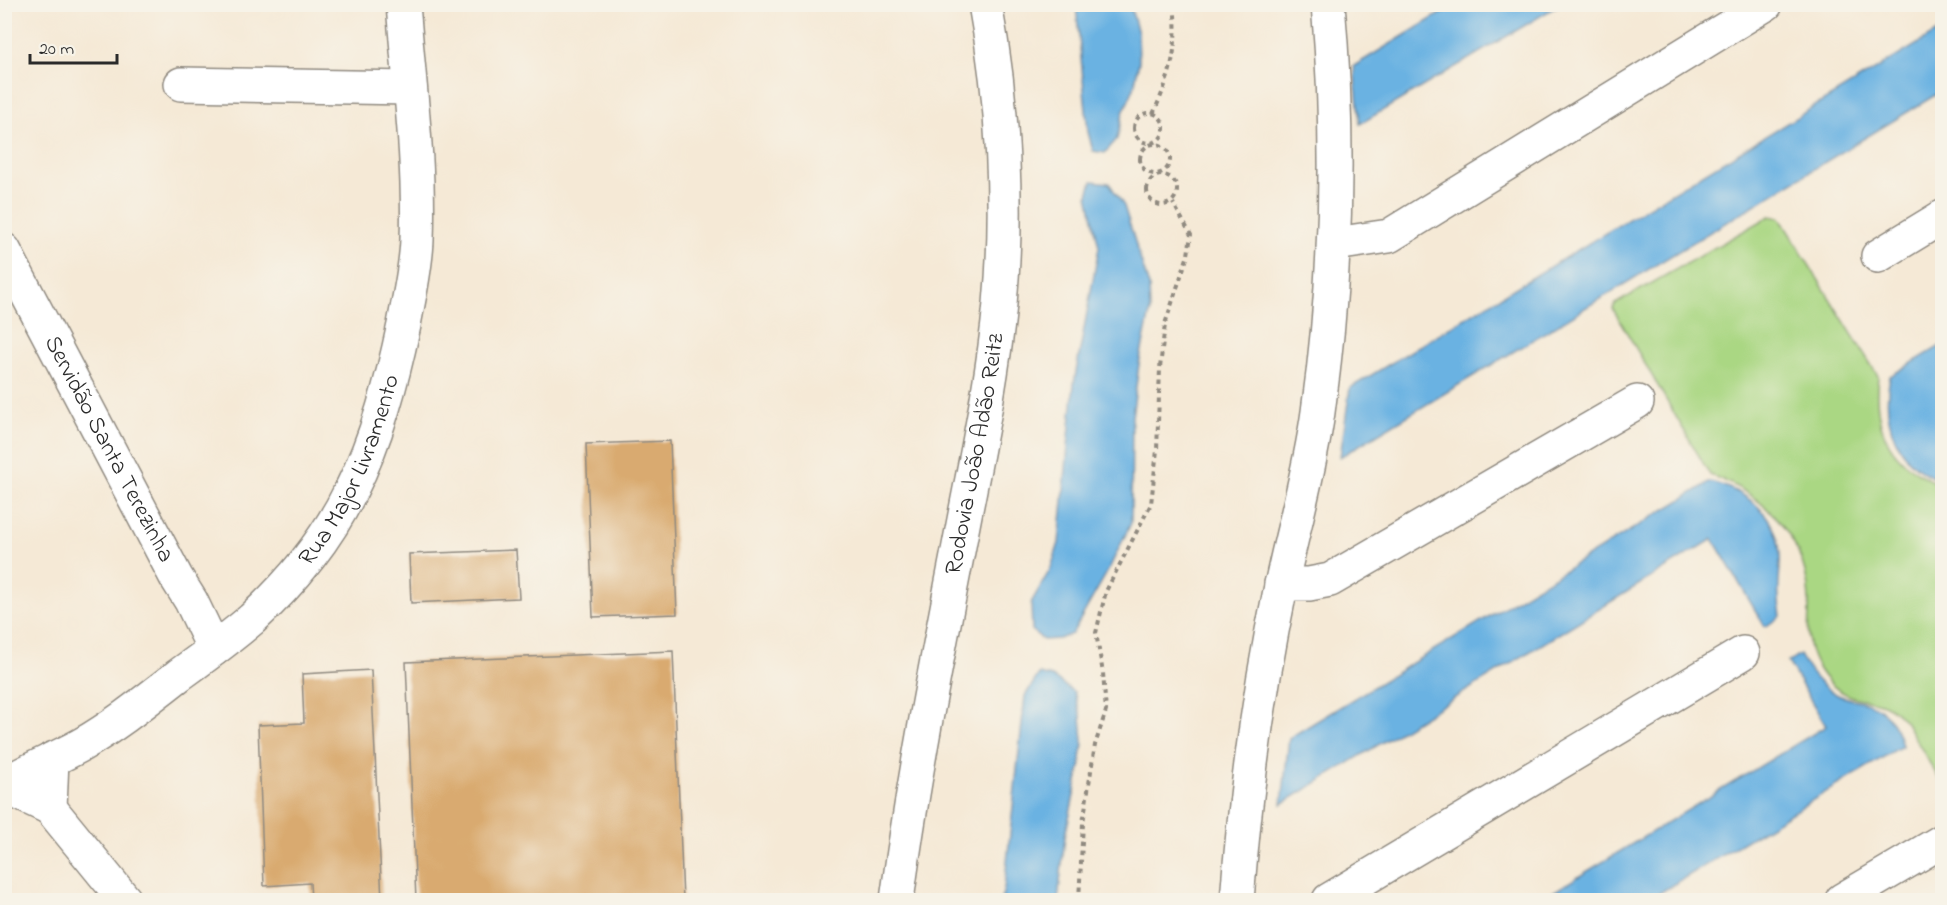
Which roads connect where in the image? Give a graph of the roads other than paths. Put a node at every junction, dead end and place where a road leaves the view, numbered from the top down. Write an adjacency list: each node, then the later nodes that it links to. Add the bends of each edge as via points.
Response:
1 (403, 4): 6 (street, Rua Major Livramento)
2 (985, 4): 20 (street, Rodovia João Adão Reitz, via 1002,172 1000,303 991,380 928,703)
3 (1328, 4): 8 (street, via 1337,158)
4 (1766, 4): 8 (street, via 1389,236)
5 (181, 84): 6 (street)
6 (410, 88): 13 (street, Rua Major Livramento, via 417,242 399,348 367,453 326,532 292,577 252,619)
7 (1942, 217): 10 (street)
8 (1335, 244): 12 (street, via 1318,415)
9 (4, 250): 13 (street, Servidão Santa Terezinha)
10 (1878, 256)
11 (1637, 402): 12 (street, via 1329,580)
12 (1281, 584): 21 (street, via 1251,757)
13 (214, 649): 15 (street, Rua Major Livramento, via 122,718)
14 (1743, 653): 22 (street)
15 (52, 759): 16 (street, Rua Major Livramento); 17 (street)
16 (4, 785): 17 (street)
17 (50, 808): 19 (street)
18 (1942, 841): 23 (street)
19 (125, 900)
20 (897, 900)
21 (1237, 900)
22 (1329, 900)
23 (1842, 900)

